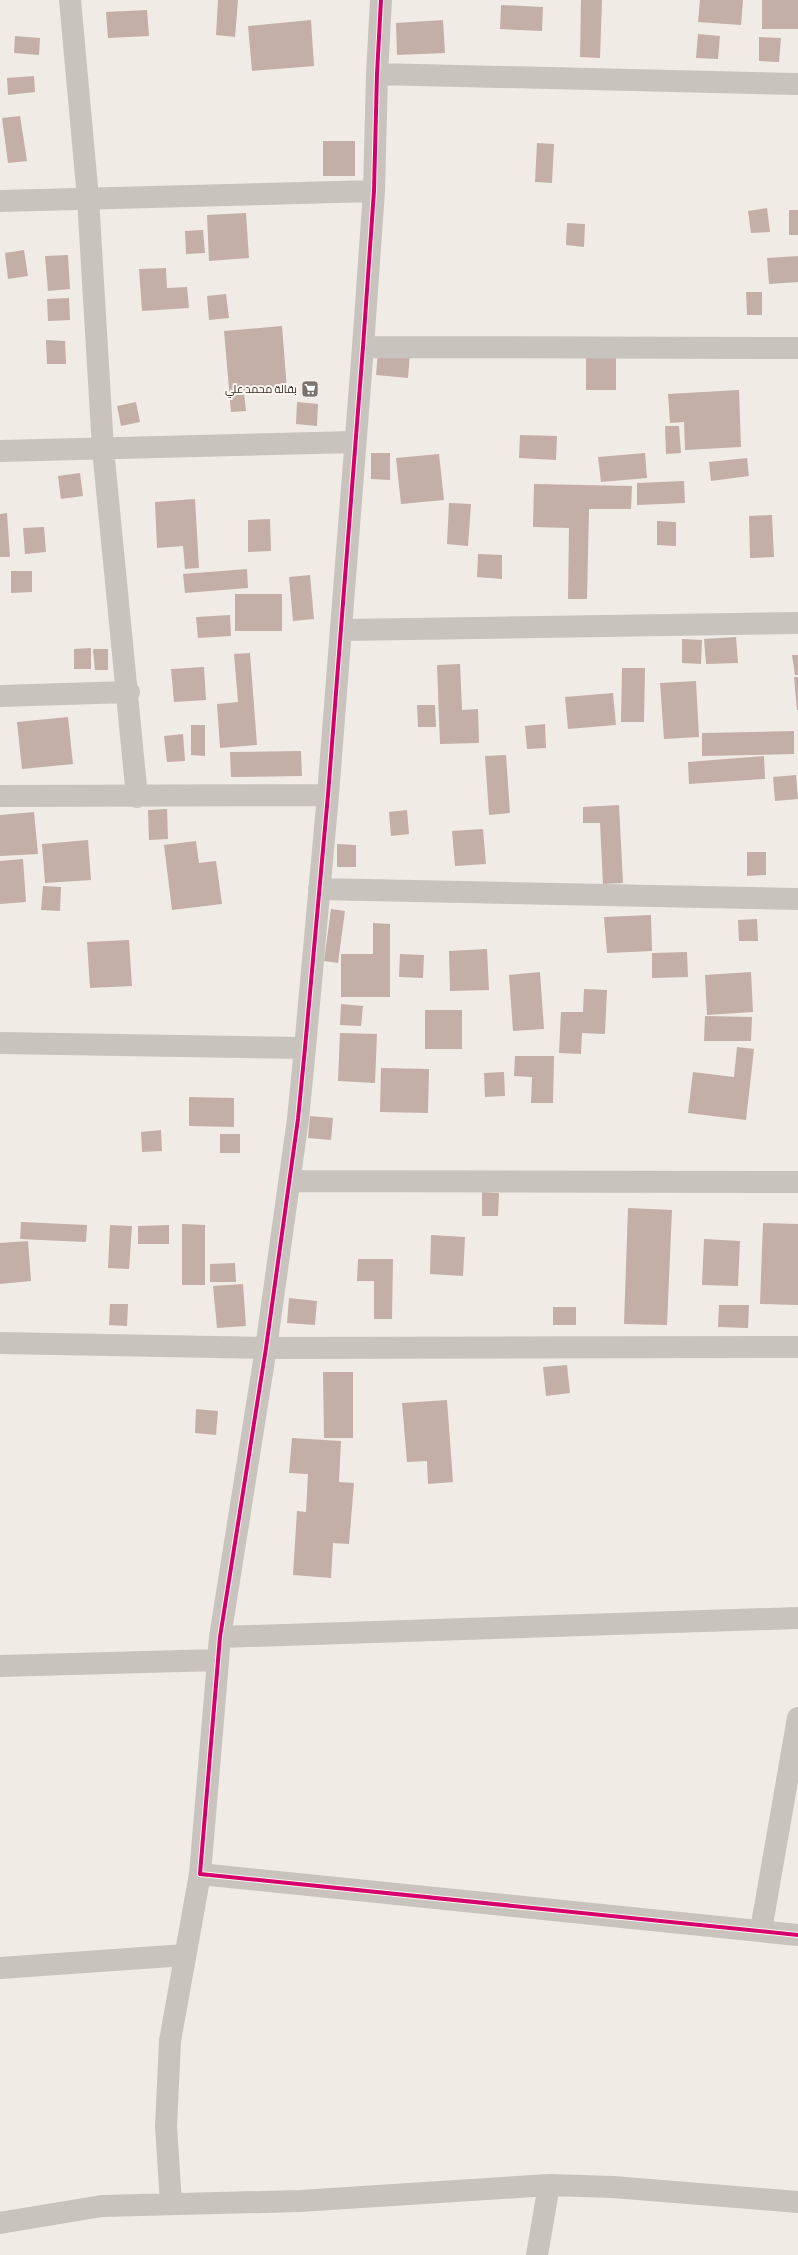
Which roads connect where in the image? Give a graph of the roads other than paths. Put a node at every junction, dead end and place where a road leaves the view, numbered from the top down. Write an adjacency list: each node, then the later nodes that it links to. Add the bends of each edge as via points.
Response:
1 (70, 0): 6 (street)
2 (381, 0): 3 (street)
3 (377, 74): 4 (street); 5 (street)
4 (798, 84)
5 (374, 191): 6 (street); 8 (street)
6 (88, 198): 7 (street); 11 (street)
7 (0, 201)
8 (363, 348): 9 (street); 10 (street)
9 (798, 348)
10 (355, 442): 11 (street); 14 (street)
11 (103, 449): 12 (street); 15 (street)
12 (0, 452)
13 (798, 623): 14 (street)
14 (342, 630): 17 (street)
15 (129, 692): 16 (street); 19 (street)
16 (0, 696)
17 (328, 795): 19 (street); 20 (street)
18 (0, 796): 19 (street)
19 (138, 797)
20 (319, 889): 21 (street); 23 (street)
21 (798, 899)
22 (0, 1043): 23 (street)
23 (305, 1048): 24 (street)
24 (290, 1181): 25 (street); 28 (street)
25 (798, 1182)
26 (0, 1343): 28 (street)
27 (798, 1347): 28 (street)
28 (266, 1348): 30 (street)
29 (798, 1618): 30 (street)
30 (220, 1637): 31 (street)
31 (218, 1660): 32 (street); 34 (street)
32 (0, 1666)
33 (798, 1718): 35 (street)
34 (200, 1874): 35 (street); 37 (street)
35 (761, 1930): 36 (street)
36 (798, 1935)
37 (185, 1955): 38 (street); 41 (street, via 170,2041 166,2126)
38 (0, 1968)
39 (549, 2185): 40 (street, via 613,2187); 41 (street, via 300,2200); 43 (street)
40 (798, 2202)
41 (171, 2204): 42 (street, via 102,2206)
42 (0, 2223)
43 (537, 2255)

